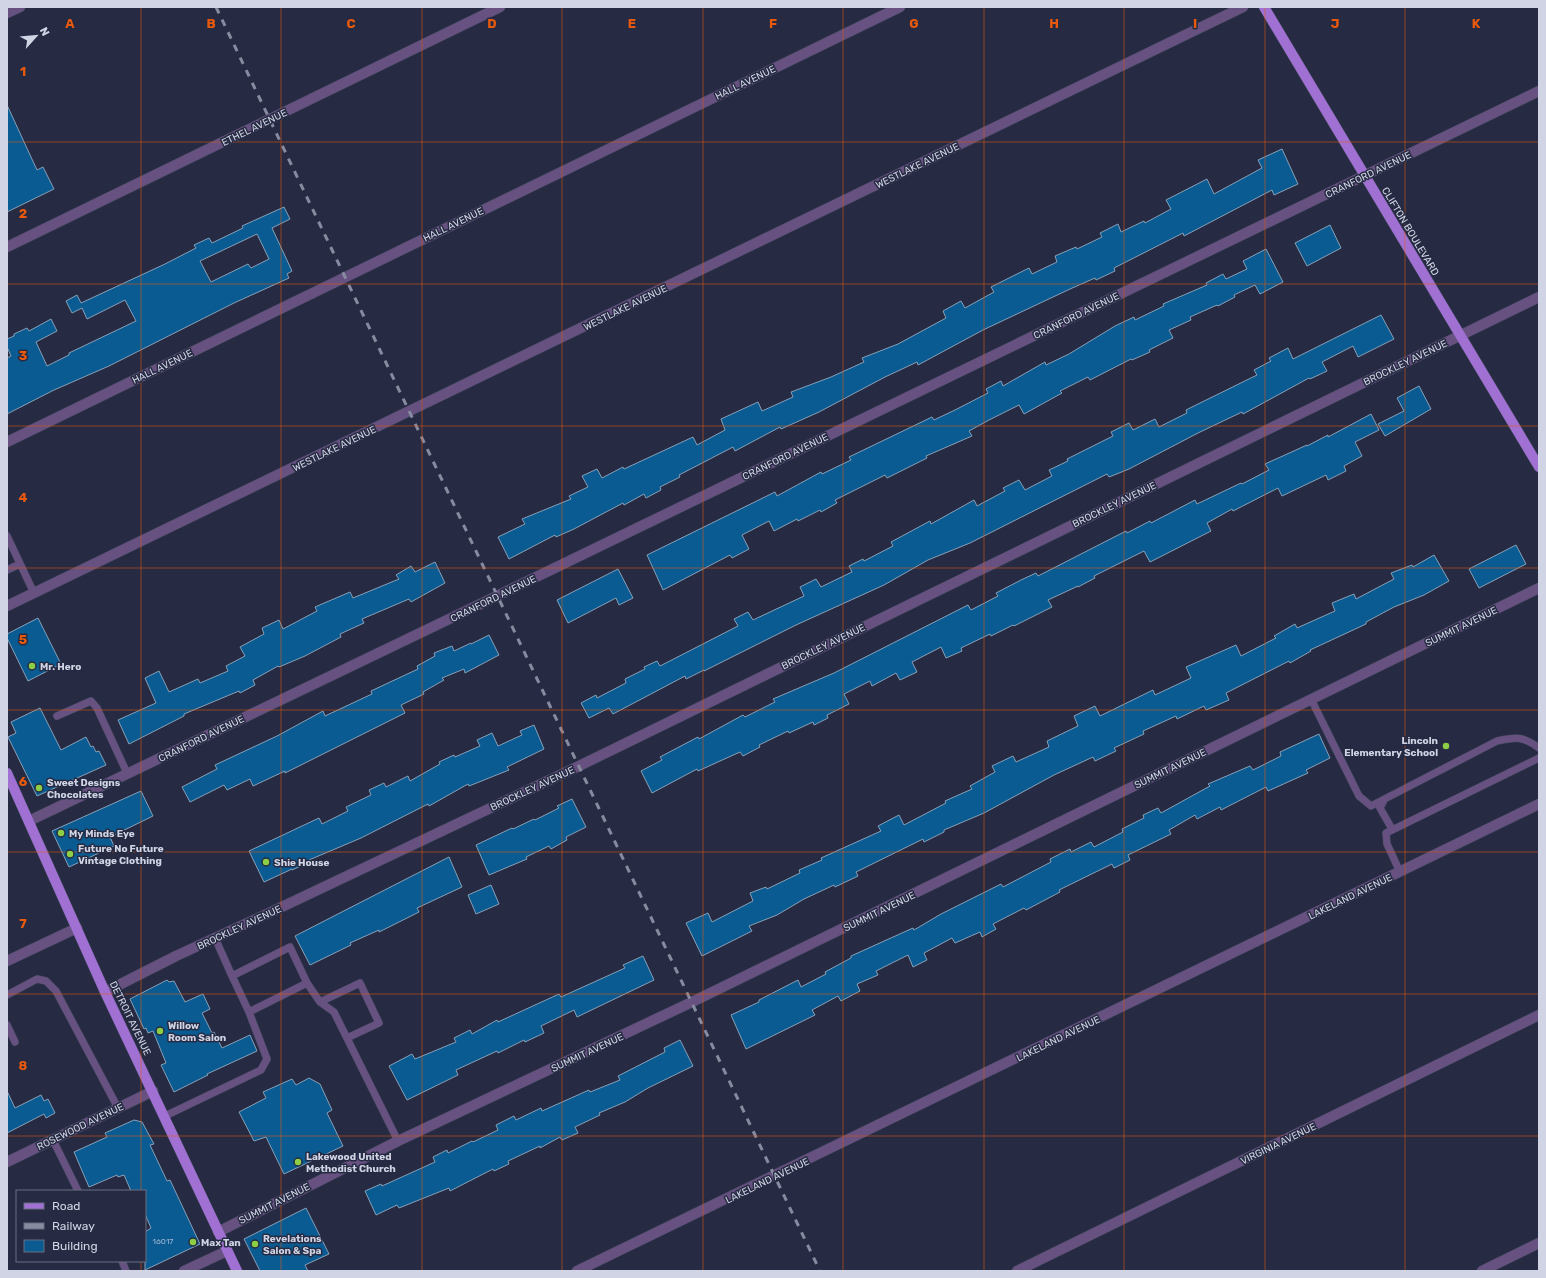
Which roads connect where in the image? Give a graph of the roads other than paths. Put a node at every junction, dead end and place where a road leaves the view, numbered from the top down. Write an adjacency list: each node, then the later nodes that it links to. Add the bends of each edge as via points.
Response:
1 (20, 7): 6 (street)
2 (500, 7): 9 (street, ETHEL AVENUE)
3 (900, 7): 12 (street, HALL AVENUE)
4 (1243, 7): 18 (street, WESTLAKE AVENUE)
5 (1264, 7): 8 (main road, CLIFTON BOULEVARD)
6 (7, 13)
7 (1539, 91): 8 (street, CRANFORD AVENUE)
8 (1363, 176): 11 (main road, CLIFTON BOULEVARD); 25 (street, CRANFORD AVENUE)
9 (7, 246)
10 (1539, 298): 11 (street, BROCKLEY AVENUE)
11 (1459, 335): 13 (main road, CLIFTON BOULEVARD); 32 (street, BROCKLEY AVENUE, via 579,766)
12 (7, 442)
13 (1539, 467)
14 (7, 536): 15 (lane)
15 (20, 564): 16 (lane); 18 (lane)
16 (7, 570)
17 (1539, 588): 20 (street, SUMMIT AVENUE)
18 (34, 593): 19 (street, WESTLAKE AVENUE)
19 (7, 606)
20 (1311, 699): 26 (lane, via 1359,796 1371,806); 48 (street, SUMMIT AVENUE, via 692,1002)
21 (57, 716): 25 (lane, via 91,701 97,708)
22 (1539, 748): 26 (lane, via 1527,739 1513,737 1497,741)
23 (1539, 758): 29 (lane)
24 (7, 773): 28 (main road, DETROIT AVENUE)
25 (128, 774): 28 (street, CRANFORD AVENUE)
26 (1384, 800): 29 (lane, via 1380,808)
27 (1539, 804): 30 (street, LAKELAND AVENUE)
28 (29, 820): 31 (main road, DETROIT AVENUE)
29 (1392, 828): 30 (lane, via 1386,833 1387,844)
30 (1400, 872): 56 (street, LAKELAND AVENUE)
31 (77, 928): 33 (street); 36 (main road, DETROIT AVENUE)
32 (215, 938): 34 (lane); 36 (street, BROCKLEY AVENUE)
33 (7, 961)
34 (232, 976): 35 (lane, via 290,948); 39 (lane)
35 (307, 983): 38 (lane); 39 (lane)
36 (105, 992): 44 (main road, DETROIT AVENUE)
37 (7, 995): 45 (lane, via 37,978 46,981 56,991)
38 (320, 1002): 42 (lane, via 334,1012); 42 (lane, via 360,983 379,1023)
39 (249, 1012): 46 (lane, via 267,1058 261,1070)
40 (1539, 1015): 57 (street, VIRGINIA AVENUE)
41 (7, 1025): 43 (lane)
42 (347, 1038): 48 (lane)
43 (15, 1042)
44 (153, 1091): 45 (street, ROSEWOOD AVENUE); 46 (main road, DETROIT AVENUE)
45 (118, 1108): 47 (street, ROSEWOOD AVENUE)
46 (165, 1116): 51 (main road, DETROIT AVENUE)
47 (53, 1140): 49 (street, ROSEWOOD AVENUE); 50 (lane)
48 (398, 1141): 51 (street, SUMMIT AVENUE)
49 (7, 1162)
50 (78, 1190)
51 (218, 1232): 53 (main road, DETROIT AVENUE)
52 (1539, 1243): 58 (street)
53 (227, 1251): 54 (street); 55 (main road, DETROIT AVENUE)
54 (184, 1271)
55 (237, 1271)
56 (577, 1271)
57 (1017, 1271)
58 (1482, 1271)

